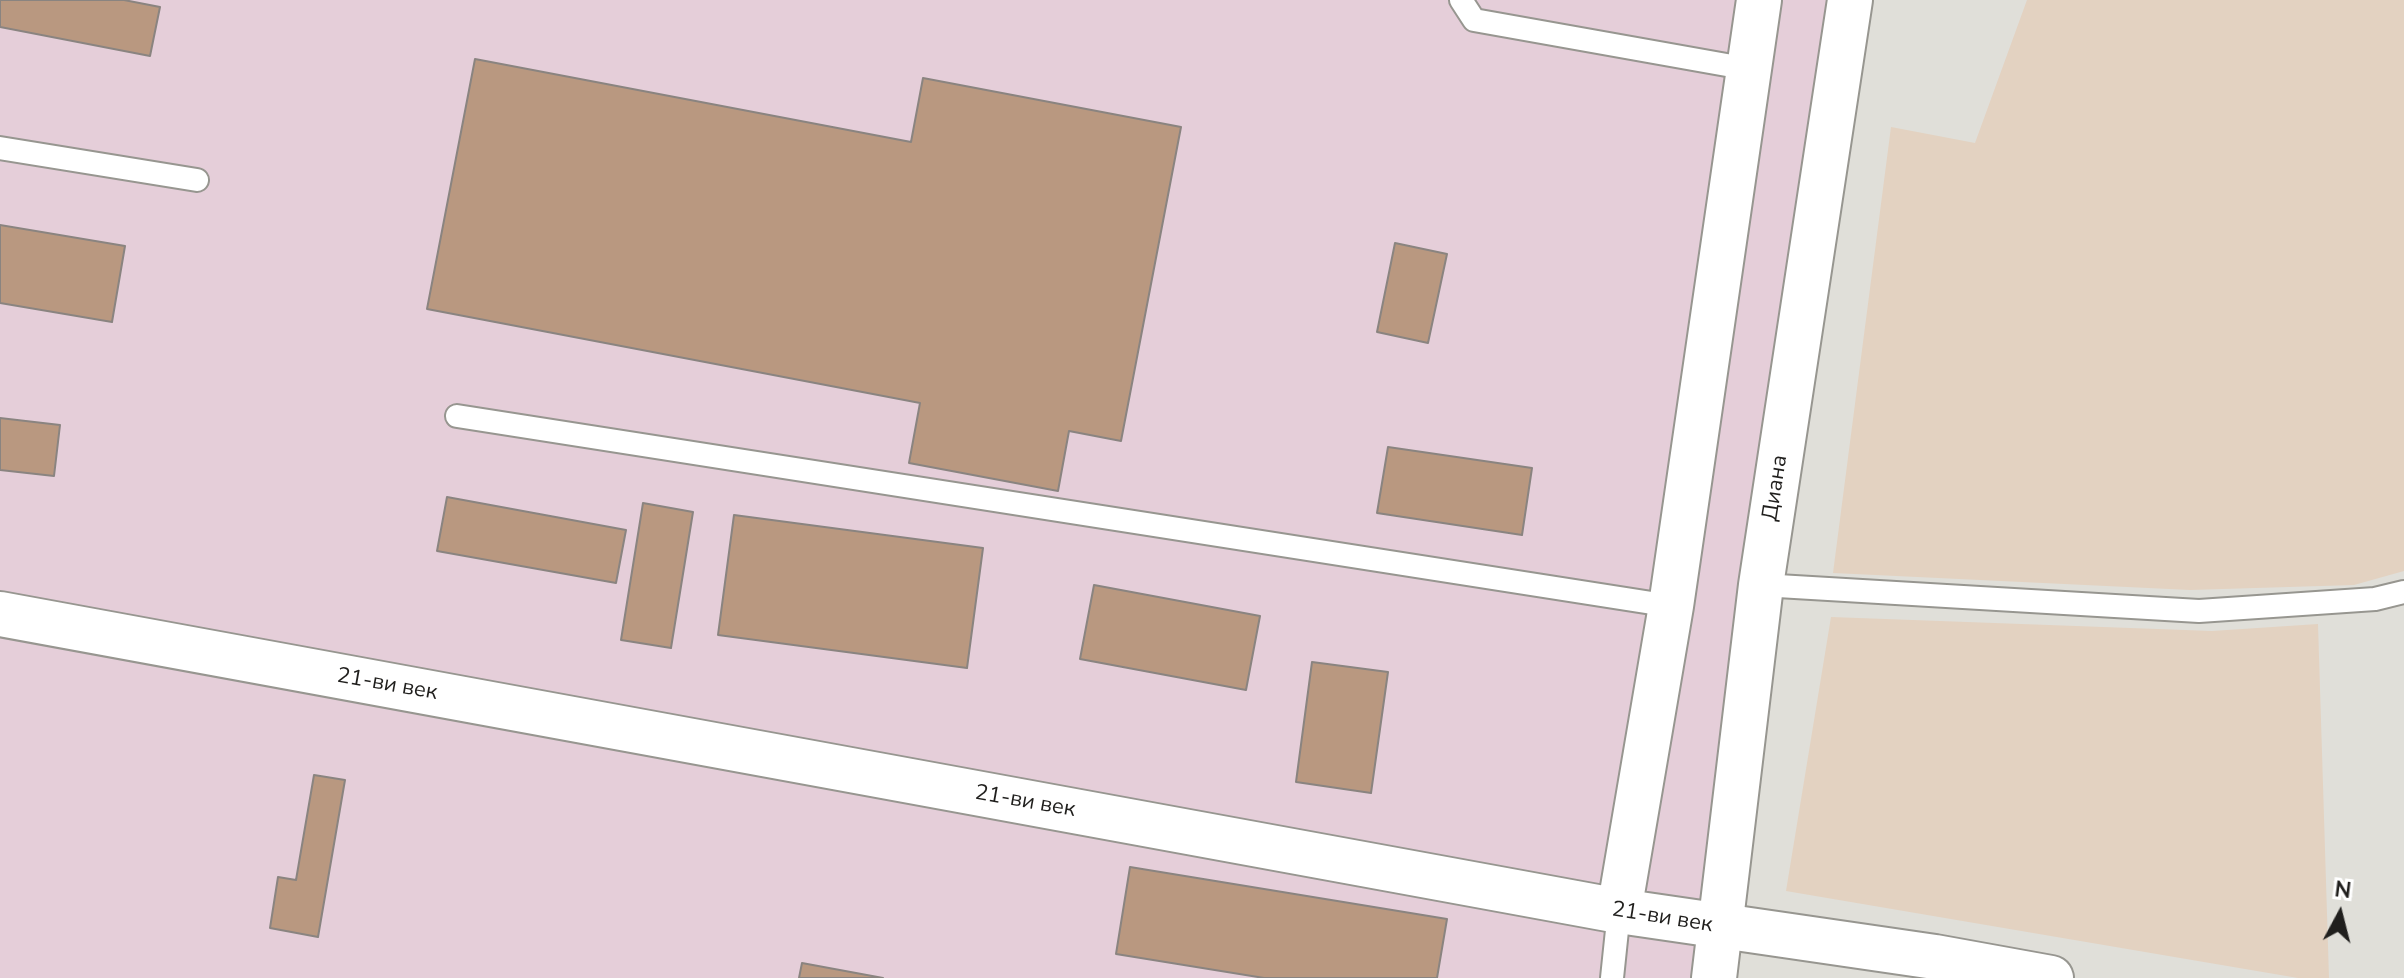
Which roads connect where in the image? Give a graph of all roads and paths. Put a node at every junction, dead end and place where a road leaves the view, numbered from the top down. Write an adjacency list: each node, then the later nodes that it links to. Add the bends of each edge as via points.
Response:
1 (1461, 0): 4 (lane, via 1474,20)
2 (1759, 0): 4 (street)
3 (1850, 0): 8 (street, Диана)
4 (1749, 69): 10 (street)
5 (0, 148): 6 (lane)
6 (197, 180)
7 (457, 416): 10 (lane)
8 (1761, 585): 9 (lane, via 2199,611 2375,599); 13 (street, Диана)
9 (2404, 592)
10 (1671, 606): 12 (street)
11 (0, 614): 12 (street, 21-ви век)
12 (1619, 911): 13 (street, 21-ви век); 14 (lane)
13 (1719, 927): 15 (street, Диана); 16 (street, 21-ви век)
14 (1612, 978)
15 (1714, 978)
16 (2051, 978)

